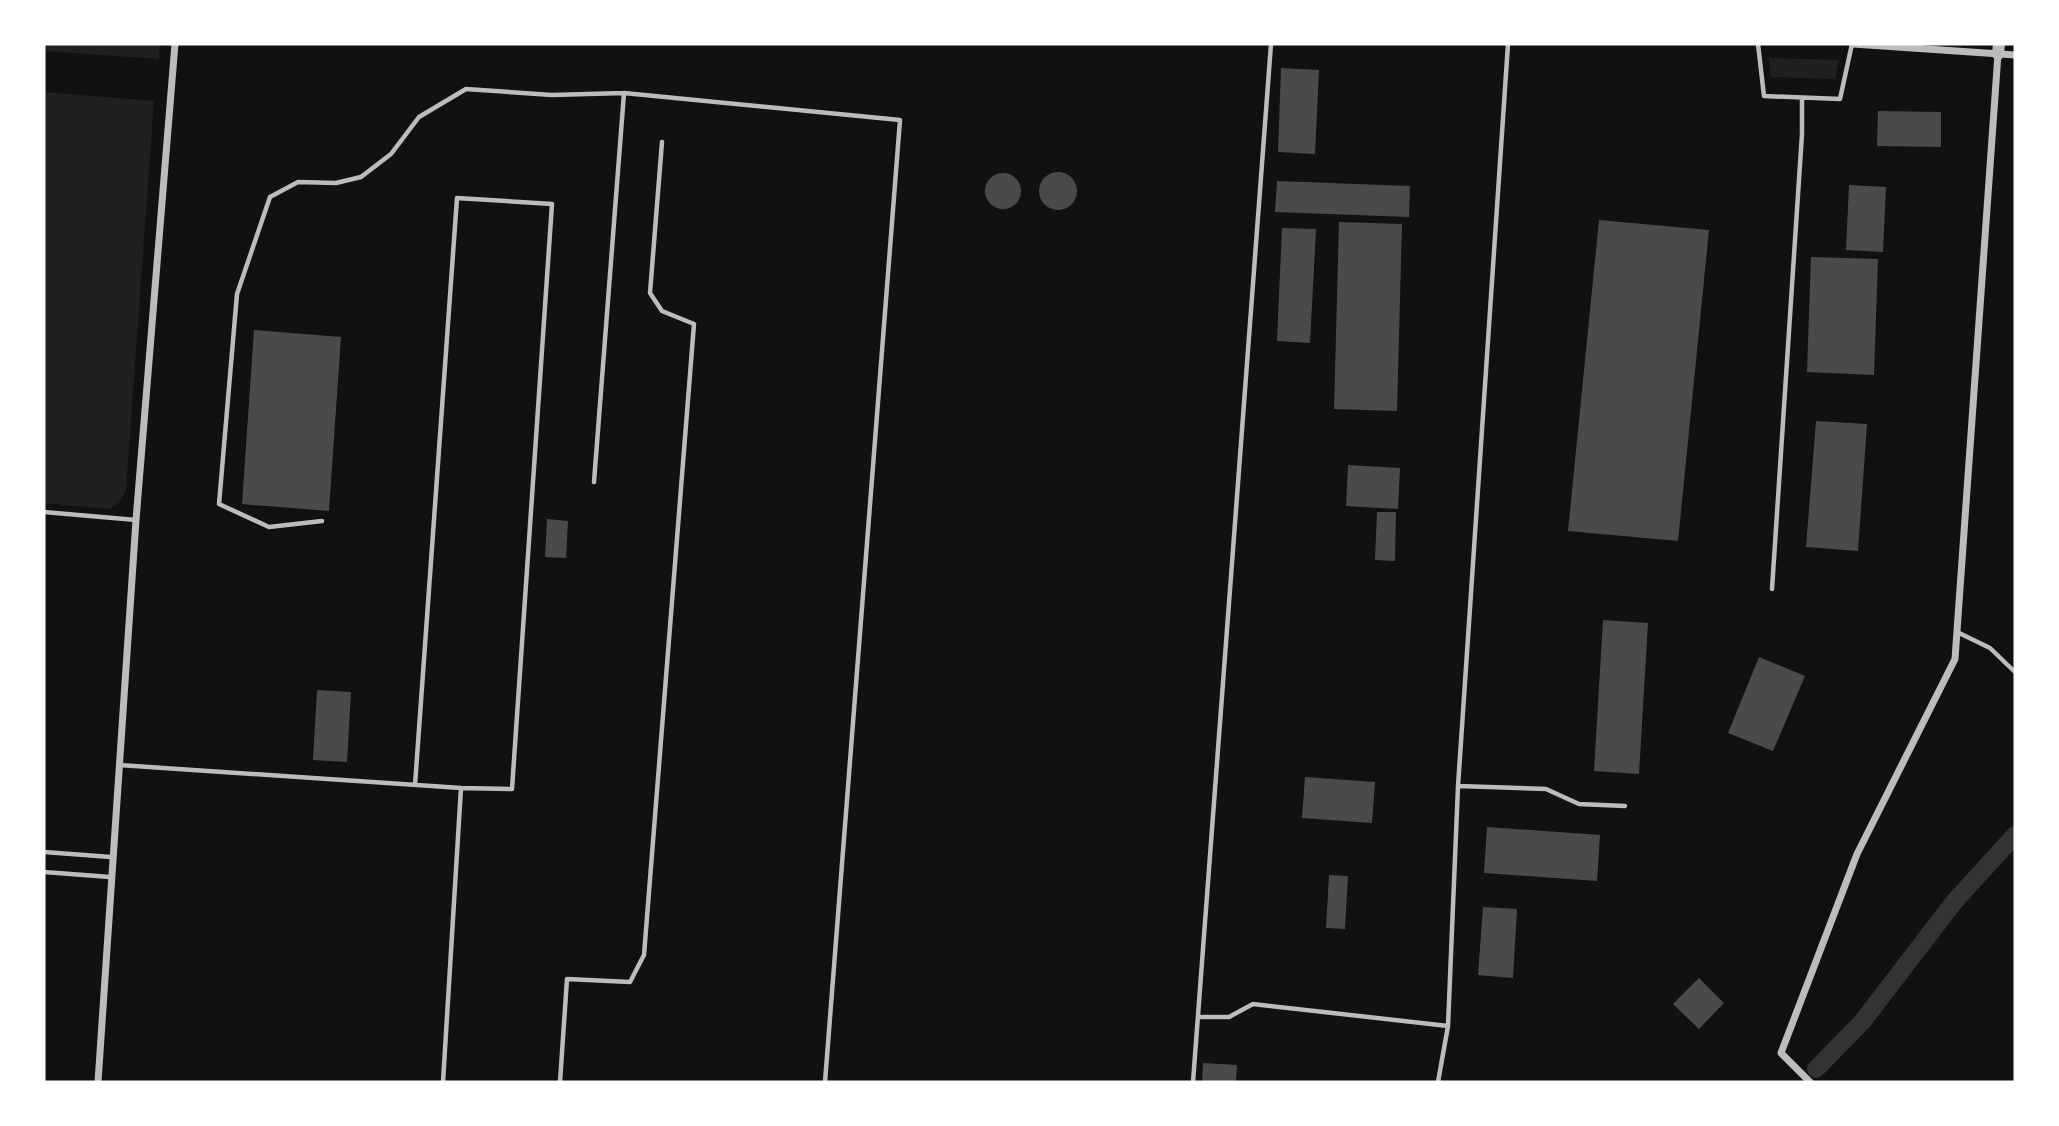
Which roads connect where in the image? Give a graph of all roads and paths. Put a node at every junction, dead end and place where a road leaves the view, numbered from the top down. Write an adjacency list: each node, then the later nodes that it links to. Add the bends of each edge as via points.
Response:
1 (175, 44): 13 (street)
2 (1271, 44): 27 (lane)
3 (1508, 44): 20 (lane)
4 (1758, 44): 9 (lane, via 1764,96)
5 (1853, 44): 6 (street); 9 (lane, via 1840,99)
6 (1998, 49): 7 (street); 16 (street)
7 (2015, 55)
8 (624, 93): 11 (lane); 14 (lane, via 466,89 419,117 391,154 361,177 336,183 299,182 270,197 237,294 219,504 269,527); 32 (lane, via 900,120)
9 (1802, 97): 15 (lane)
10 (662, 142): 31 (lane, via 650,293 662,311 694,324 644,955 630,982 567,979)
11 (594, 482)
12 (44, 512): 13 (lane)
13 (136, 520): 18 (street)
14 (322, 522)
15 (1772, 589)
16 (1957, 632): 17 (lane, via 1990,648); 35 (street, via 1955,659 1857,854 1781,1053)
17 (2015, 672)
18 (118, 765): 19 (lane); 24 (street)
19 (415, 785): 21 (lane); 21 (lane, via 457,198 552,204 512,789)
20 (1458, 786): 22 (lane, via 1546,789 1579,804); 28 (lane)
21 (461, 788): 30 (lane)
22 (1625, 806)
23 (44, 852): 24 (lane)
24 (111, 857): 26 (street)
25 (44, 872): 26 (lane)
26 (110, 877): 29 (street)
27 (1198, 1017): 28 (lane, via 1229,1017 1253,1004); 33 (lane)
28 (1448, 1026): 34 (lane)
29 (98, 1082)
30 (443, 1082)
31 (560, 1082)
32 (825, 1082)
33 (1193, 1082)
34 (1438, 1082)
35 (1810, 1082)

